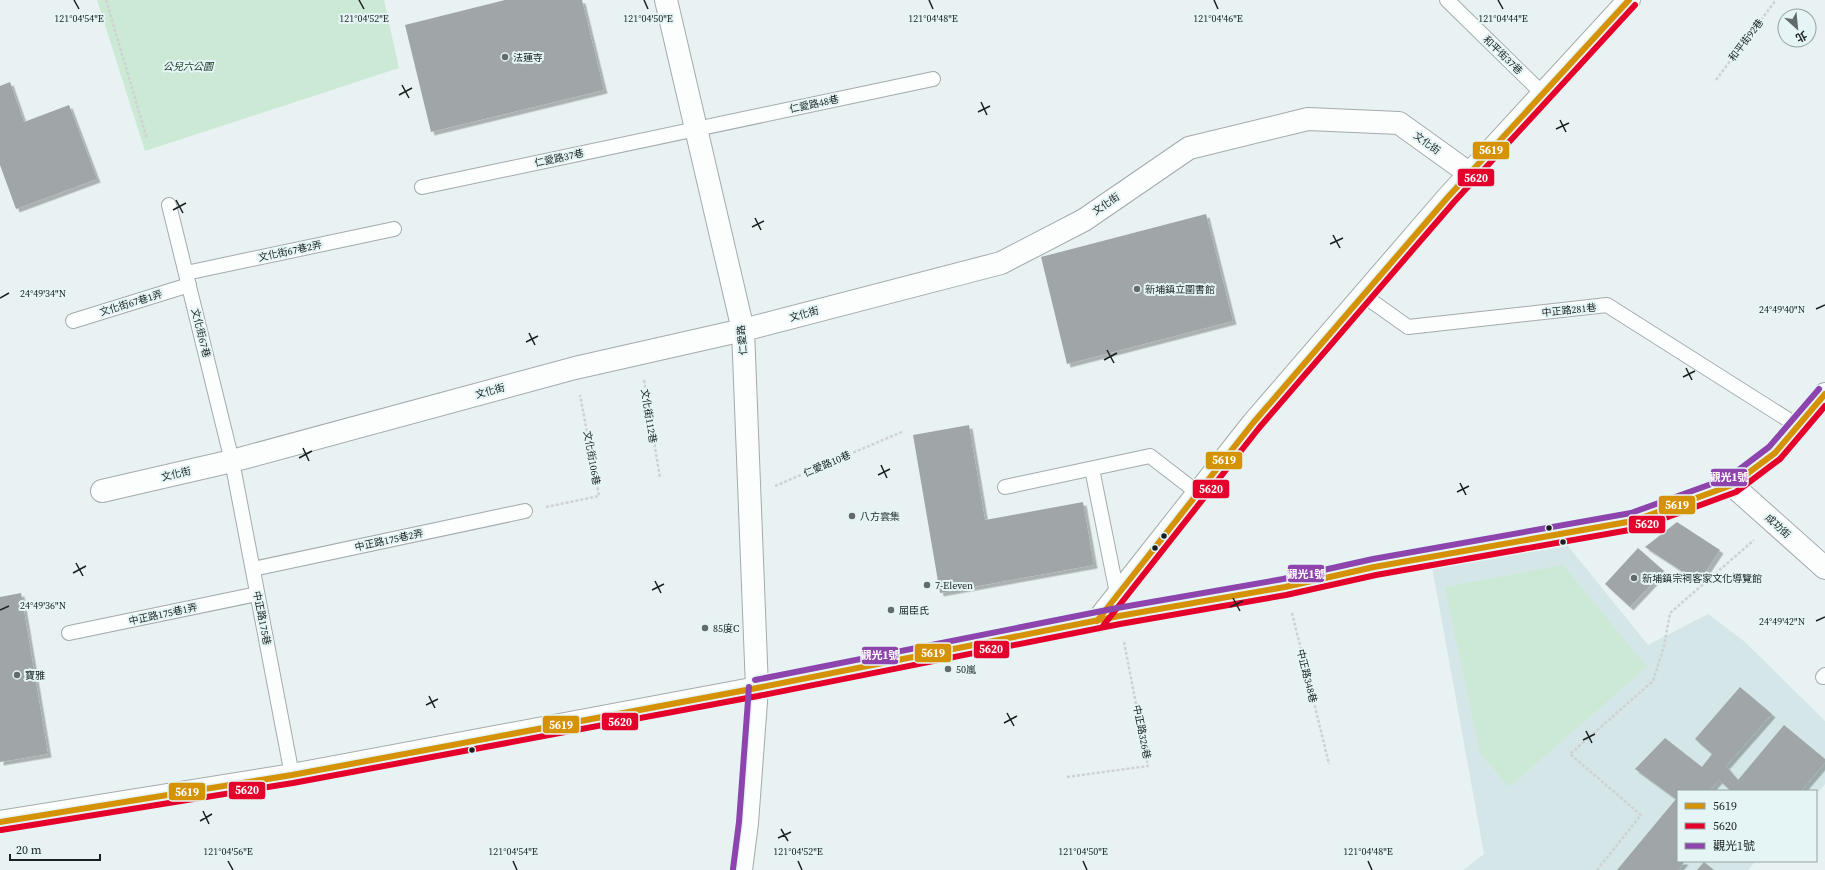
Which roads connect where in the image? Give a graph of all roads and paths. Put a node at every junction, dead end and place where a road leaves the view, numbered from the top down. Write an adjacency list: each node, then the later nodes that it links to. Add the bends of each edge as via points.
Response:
1 (106, 0): 10 (path)
2 (1446, 0): 8 (lane, 和平街37巷)
3 (1629, 0): 8 (street)
4 (1776, 0): 7 (path, 和平街92巷)
5 (670, 1): 9 (street, 仁愛路)
6 (933, 79): 9 (lane, 仁愛路48巷)
7 (1716, 80)
8 (1543, 94): 11 (street)
9 (696, 128): 12 (lane, 仁愛路37巷); 18 (street, 仁愛路)
10 (147, 139)
11 (1470, 174): 16 (street); 18 (street, 文化街, via 1399,123 1308,119 1189,148 1084,220 1001,263)
12 (422, 187)
13 (169, 205): 15 (lane, 文化街67巷)
14 (394, 229): 15 (lane, 文化街67巷2弄)
15 (188, 279): 17 (lane, 文化街67巷1弄); 24 (lane, 文化街67巷)
16 (1363, 296): 22 (lane, 中正路281巷, via 1408,327 1607,305); 30 (street, via 1253,423)
17 (73, 321)
18 (743, 330): 19 (street, 文化街); 31 (street, 仁愛路)
19 (639, 354): 20 (street, 文化街); 26 (path, 文化街112巷)
20 (575, 368): 24 (street, 文化街); 32 (path, 文化街106巷, via 599,496)
21 (1825, 394): 22 (street)
22 (1798, 426): 27 (street, via 1775,453)
23 (904, 431): 31 (path, 仁愛路10巷)
24 (232, 460): 29 (street, 文化街); 35 (lane, 中正路175巷)
25 (1092, 468): 28 (lane); 30 (lane, via 1150,456); 38 (lane)
26 (660, 478)
27 (1732, 485): 33 (street, 成功街); 36 (street, via 1633,521 1374,567)
28 (1005, 487)
29 (102, 491)
30 (1198, 493): 38 (street)
31 (749, 497): 42 (street, 仁愛路)
32 (525, 511): 35 (lane, 中正路175巷2弄)
33 (1774, 523): 34 (street, 成功街); 48 (path, via 1670,613 1664,646 1653,681 1570,754 1641,815)
34 (1825, 568)
35 (253, 569): 37 (lane, 中正路175巷)
36 (1286, 587): 39 (street); 43 (path, 中正路348巷)
37 (257, 594): 41 (lane, 中正路175巷1弄); 44 (lane, 中正路175巷)
38 (1118, 595): 39 (lane); 40 (street)
39 (1119, 616): 40 (street); 45 (path, 中正路326巷, via 1148,766)
40 (1097, 621): 42 (street)
41 (69, 633)
42 (757, 688): 44 (street); 47 (street, 仁愛路)
43 (1329, 764)
44 (292, 775): 46 (street)
45 (1066, 776)
46 (0, 822)
47 (741, 870)
48 (1597, 870)

